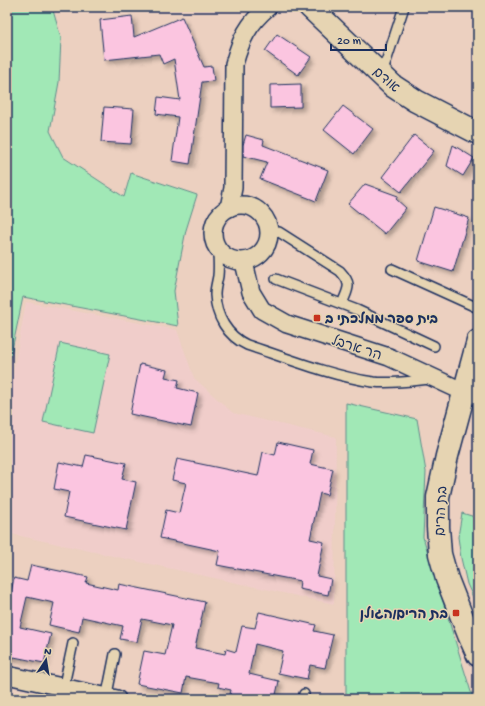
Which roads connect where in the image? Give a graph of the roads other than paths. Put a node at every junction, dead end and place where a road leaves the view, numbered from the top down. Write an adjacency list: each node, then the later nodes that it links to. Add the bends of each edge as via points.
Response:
1 (268, 7): 6 (street, via 246,31 234,64 233,188)
2 (310, 7): 4 (street, אודם)
3 (404, 7): 4 (lane)
4 (382, 75): 5 (street, אודם, via 393,86 416,101)
5 (478, 132)
6 (229, 208): 7 (street, via 249,206 257,211 267,223); 8 (street, via 221,213 213,227 212,237)
7 (269, 233): 9 (street, via 265,249 258,256); 12 (lane, via 278,232 340,271 347,279 348,286)
8 (218, 250): 9 (street, via 225,257); 16 (lane, via 215,294 219,316 236,340 247,346 373,382)
9 (244, 262): 16 (street, הר ארבל, via 251,292 262,310 287,324 389,357)
10 (392, 269): 13 (lane)
11 (276, 278): 12 (lane)
12 (342, 304): 15 (lane)
13 (478, 308)
14 (478, 341): 17 (street, בת הרים)
15 (434, 346)
16 (435, 379): 17 (street, הר ארבל)
17 (471, 394): 20 (street, בת הרים, via 447,456 438,497 438,527 440,554 447,579)
18 (73, 644): 22 (lane)
19 (115, 654): 23 (lane)
20 (478, 655)
21 (7, 675): 22 (street)
22 (63, 693): 23 (street)
23 (110, 698)

